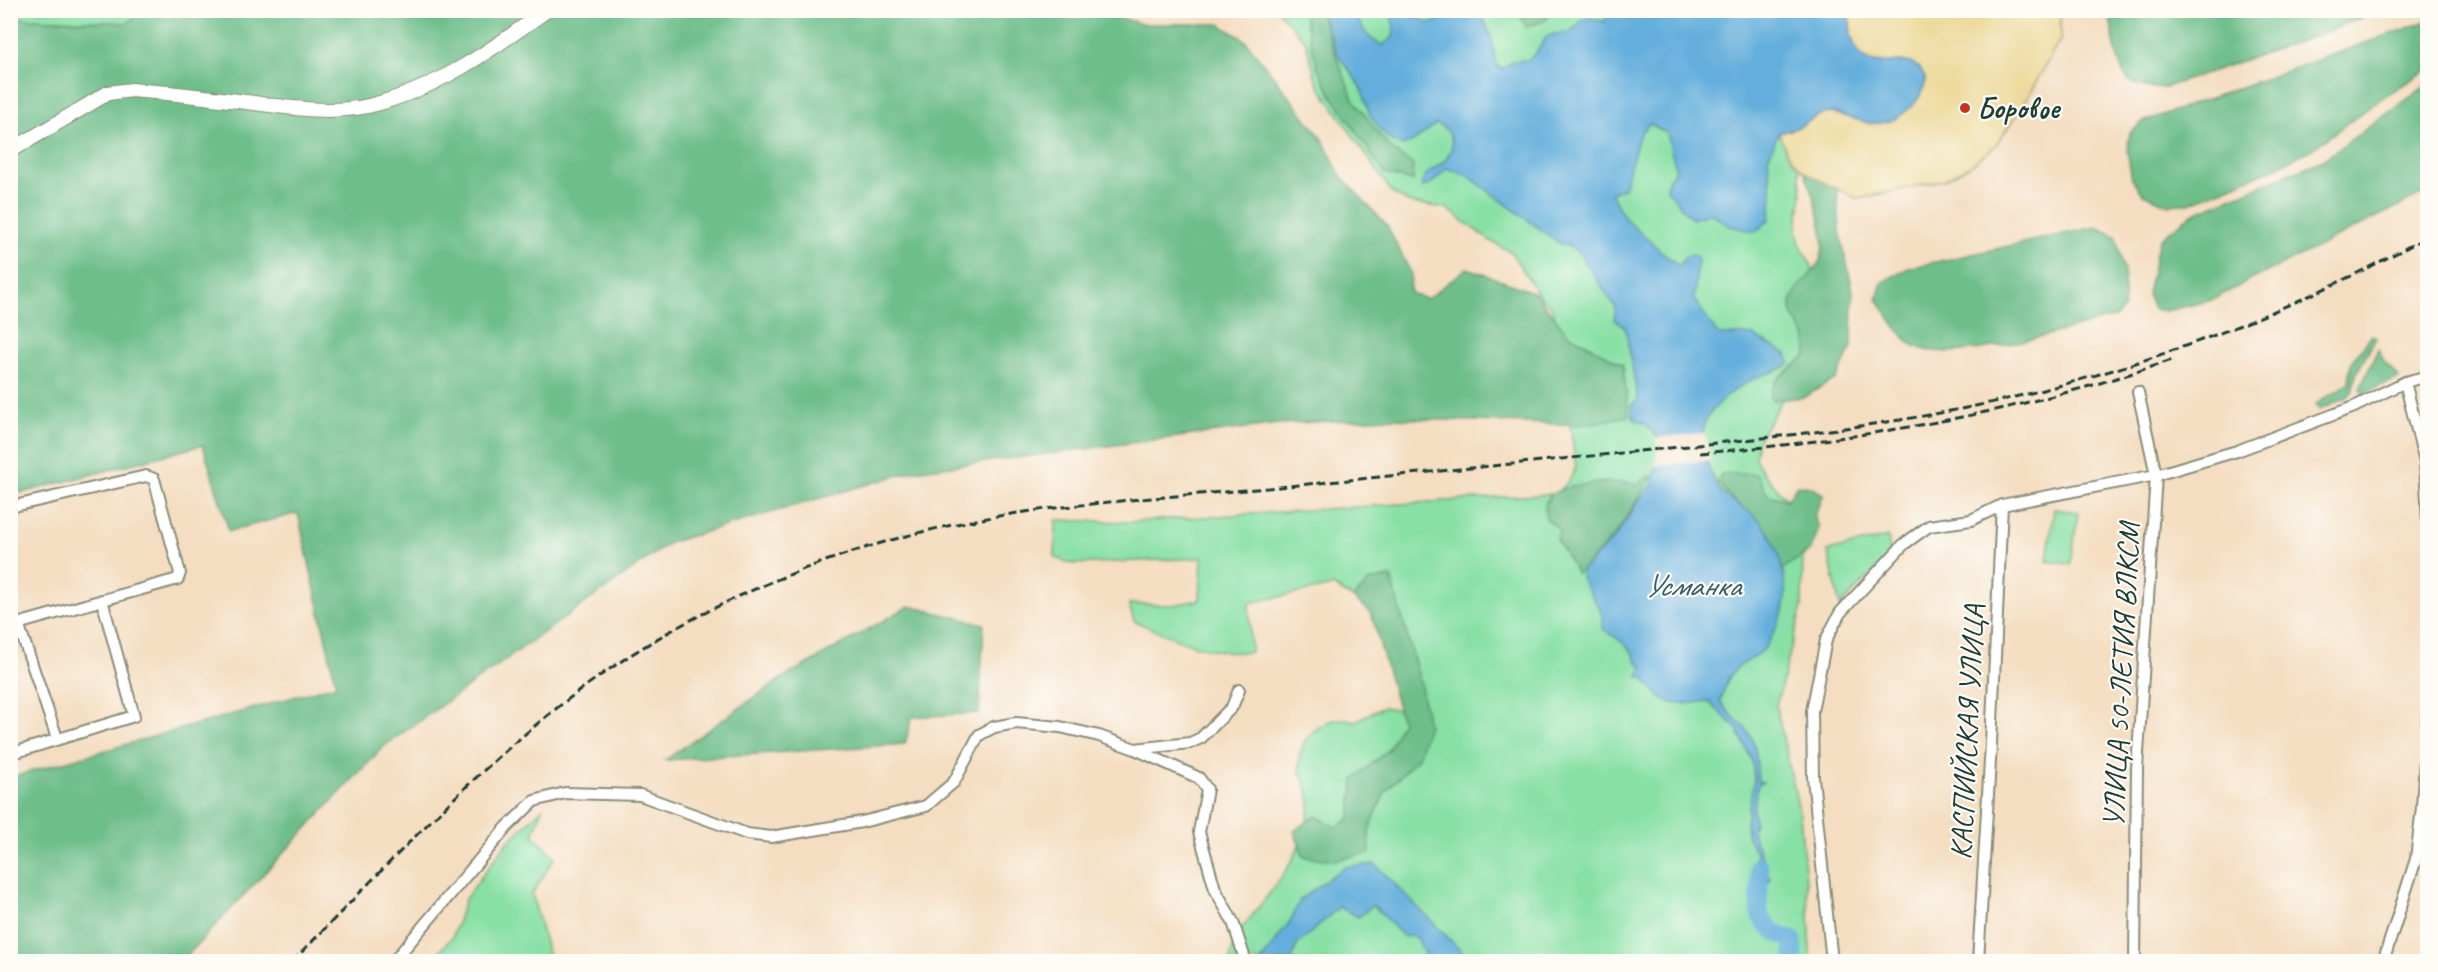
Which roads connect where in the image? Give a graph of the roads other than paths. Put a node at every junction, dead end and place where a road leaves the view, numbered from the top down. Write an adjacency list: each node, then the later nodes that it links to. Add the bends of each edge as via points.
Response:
1 (548, 10): 2 (street, via 447,76 367,106 333,110 132,90 108,93)
2 (10, 151)
3 (2427, 376): 4 (street)
4 (2405, 382): 6 (street, via 2354,407 2237,451); 9 (street, via 2425,462)
5 (2138, 392): 6 (street, УЛИЦА 50-ЛЕТИЯ ВЛКСМ)
6 (2156, 475): 7 (street); 21 (street, УЛИЦА 50-ЛЕТИЯ ВЛКСМ, via 2137,769)
7 (2002, 505): 19 (street, via 1971,520 1929,526 1904,544 1840,613 1826,640 1812,711 1813,767); 20 (street, КАСПИЙСКАЯ УЛИЦА)
8 (10, 507): 10 (street, via 146,476 154,479 180,573 178,579)
9 (2427, 522)
10 (102, 600): 11 (street); 14 (street, via 134,716)
11 (14, 625): 14 (street)
12 (1239, 690): 15 (street, via 1232,707 1201,738)
13 (2427, 712): 22 (street, via 2416,860)
14 (57, 738): 16 (street)
15 (1135, 749): 17 (street, via 1198,778 1207,789 1199,832 1215,889 1233,922); 18 (street, via 1060,727 1016,723 994,727 979,735 954,782 926,806 862,822 771,837 747,834 640,795 565,793 534,801 507,827)
16 (10, 754)
17 (1245, 959)
18 (393, 962)
19 (1832, 962)
20 (1978, 962)
21 (2134, 962)
22 (2383, 962)

